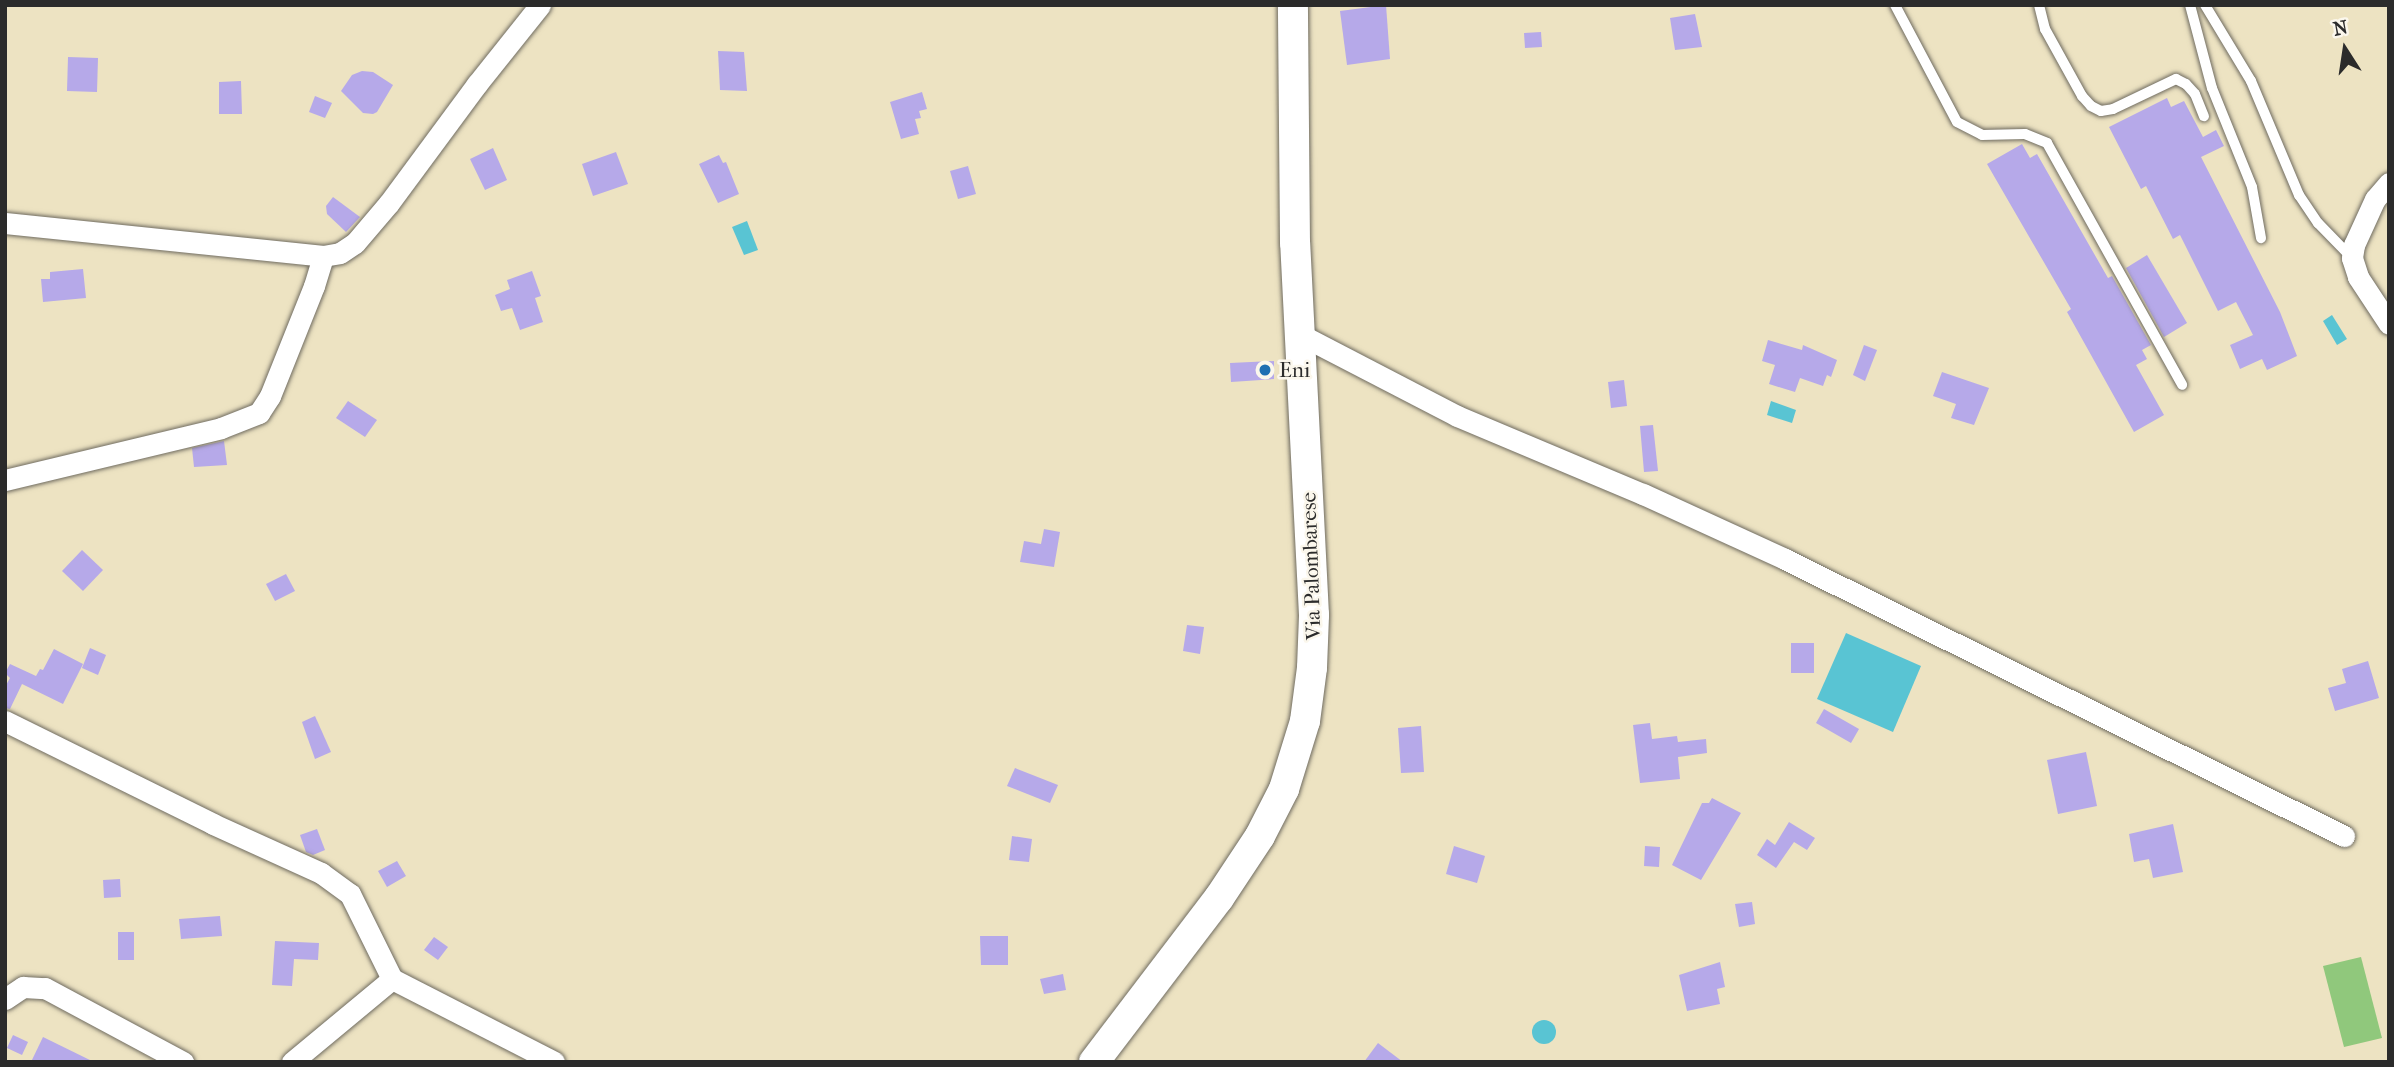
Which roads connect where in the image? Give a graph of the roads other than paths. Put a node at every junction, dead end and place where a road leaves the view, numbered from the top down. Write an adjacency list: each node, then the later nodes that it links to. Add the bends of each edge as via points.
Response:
1 (541, 5): 11 (street, via 363,234 346,250)
2 (1293, 5): 14 (main road, Via Palombarese)
3 (1895, 5): 15 (lane, via 1957,122 1982,135 2025,134 2046,144)
4 (2039, 5): 7 (lane, via 2045,29 2091,106 2101,111 2113,109 2176,79 2195,94)
5 (2190, 5): 10 (lane, via 2212,88 2255,197)
6 (2205, 5): 12 (lane, via 2251,82 2299,195)
7 (2204, 116)
8 (2389, 183): 12 (street, via 2375,199)
9 (5, 223): 11 (street)
10 (2261, 238)
11 (323, 256): 16 (street, via 270,397 259,413 221,428)
12 (2352, 258): 13 (street, via 2358,277)
13 (2389, 324)
14 (1299, 334): 18 (street, via 1451,413 1784,559); 24 (main road, Via Palombarese, via 1314,615 1311,684 1300,746 1276,806 1241,867)
15 (2182, 385)
16 (5, 480)
17 (5, 721): 19 (street, via 341,885 357,903)
18 (2344, 836)
19 (392, 979): 22 (street); 23 (street)
20 (5, 999): 21 (street, via 23,987 45,988)
21 (183, 1062)
22 (292, 1062)
23 (554, 1062)
24 (1094, 1062)

